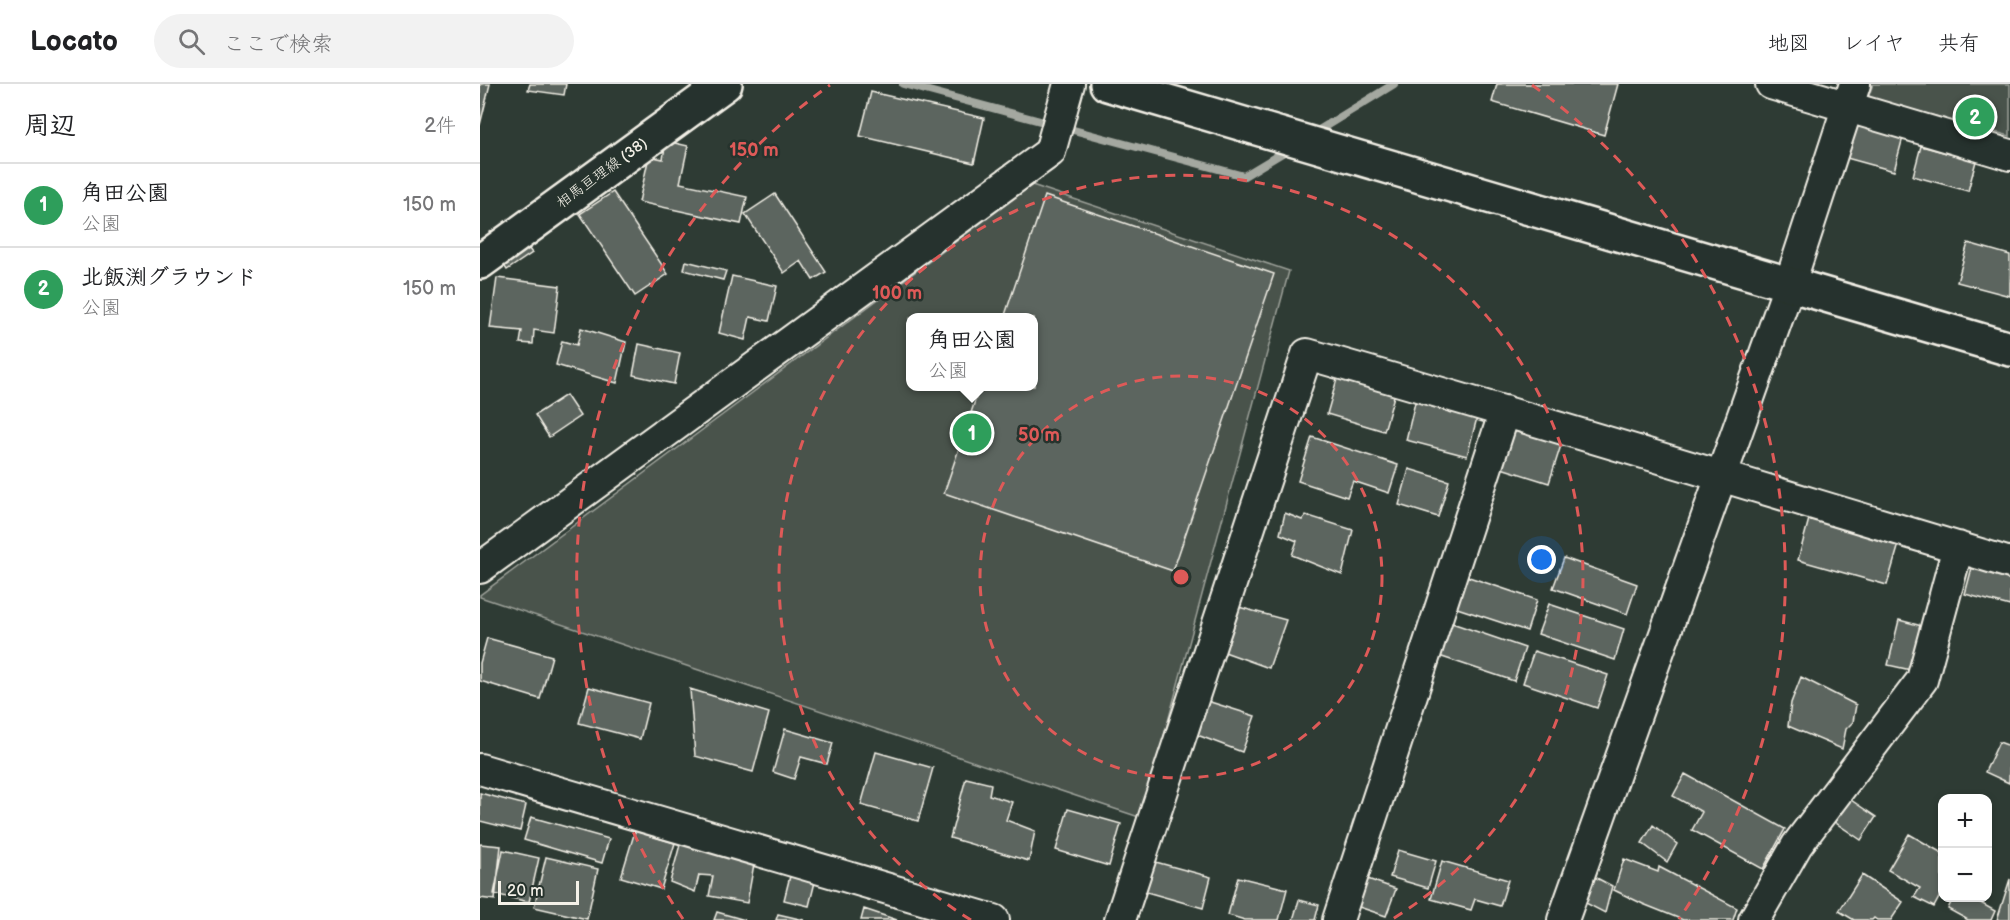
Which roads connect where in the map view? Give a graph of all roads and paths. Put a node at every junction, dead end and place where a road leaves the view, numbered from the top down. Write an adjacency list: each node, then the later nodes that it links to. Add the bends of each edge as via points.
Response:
1 (725, 84): 7 (street, 相馬亘理線 (38))
2 (1107, 84): 8 (street)
3 (1771, 84): 5 (street)
4 (1066, 96): 14 (street, via 1050,152)
5 (1851, 96): 6 (street); 8 (street)
6 (2010, 155)
7 (480, 262)
8 (1791, 283): 9 (street); 11 (street)
9 (2010, 348)
10 (1505, 411): 11 (street); 18 (street, via 1307,354); 19 (street)
11 (1722, 478): 12 (street); 20 (street)
12 (1958, 547): 13 (street); 21 (street, via 1922,680 1797,845)
13 (2010, 562)
14 (480, 568)
15 (480, 769): 16 (street)
16 (926, 910): 17 (street)
17 (994, 920)
18 (1120, 920)
19 (1338, 920)
20 (1563, 920)
21 (1754, 920)

